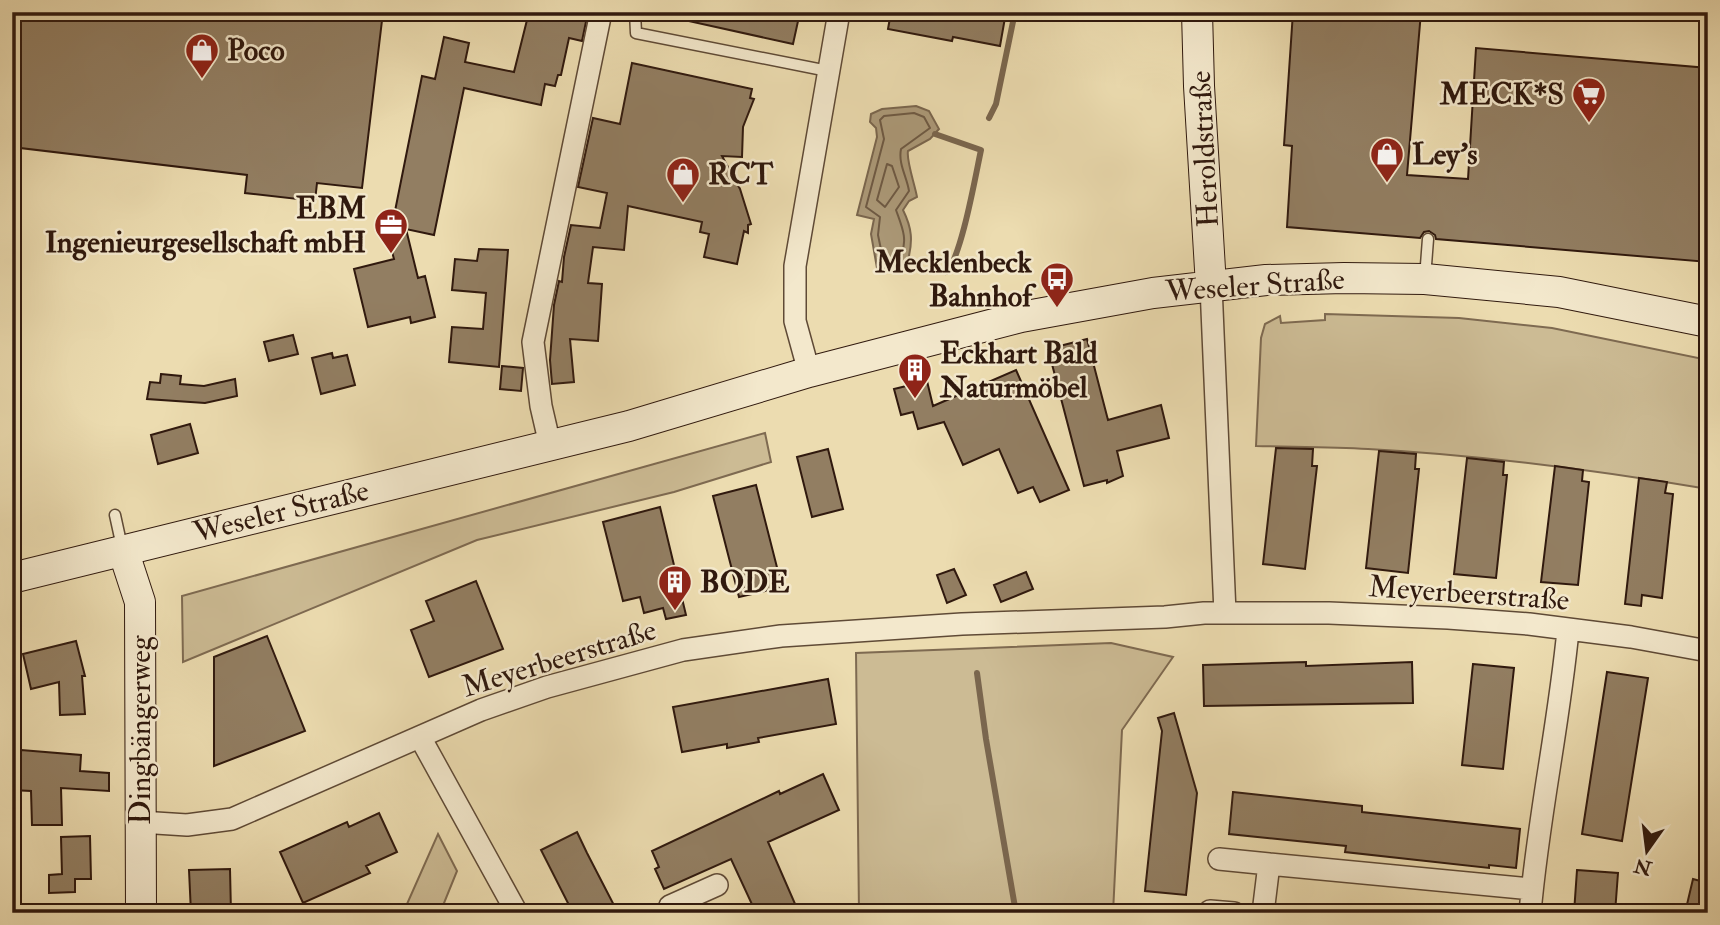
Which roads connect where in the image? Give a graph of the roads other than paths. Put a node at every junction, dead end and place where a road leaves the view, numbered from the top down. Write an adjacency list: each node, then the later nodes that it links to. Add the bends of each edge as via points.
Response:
1 (601, 12): 11 (street, via 533,342)
2 (635, 12): 5 (lane, via 636,33)
3 (839, 12): 5 (street)
4 (1197, 12): 8 (main road, Heroldstraße)
5 (828, 71): 10 (street, via 795,266 795,321)
6 (1428, 239): 7 (lane)
7 (1425, 279): 8 (main road, Weseler Straße, via 1274,279); 9 (main road, Weseler Straße, via 1559,292)
8 (1210, 286): 10 (main road, Weseler Straße, via 1045,312); 15 (street)
9 (1708, 322)
10 (808, 372): 11 (main road, Weseler Straße)
11 (550, 445): 13 (main road, Weseler Straße)
12 (115, 515): 13 (lane)
13 (123, 550): 14 (main road, Weseler Straße); 19 (main road, Dingbängerweg, via 140,602)
14 (12, 578)
15 (1225, 613): 16 (street, Meyerbeerstraße, via 1448,618); 18 (street, Meyerbeerstraße, via 781,636 683,650 547,687)
16 (1568, 630): 17 (street, Meyerbeerstraße); 23 (street)
17 (1708, 651)
18 (420, 737): 19 (street, Meyerbeerstraße, via 232,819 187,825); 26 (street)
19 (140, 822): 25 (main road, Dingbängerweg)
20 (1219, 859): 21 (street)
21 (1269, 864): 23 (street); 29 (street)
22 (717, 886): 27 (street, via 670,906)
23 (1532, 889): 30 (street)
24 (1210, 911): 28 (street)
25 (141, 913)
26 (517, 913)
27 (674, 913)
28 (1234, 913)
29 (1263, 913)
30 (1530, 913)

